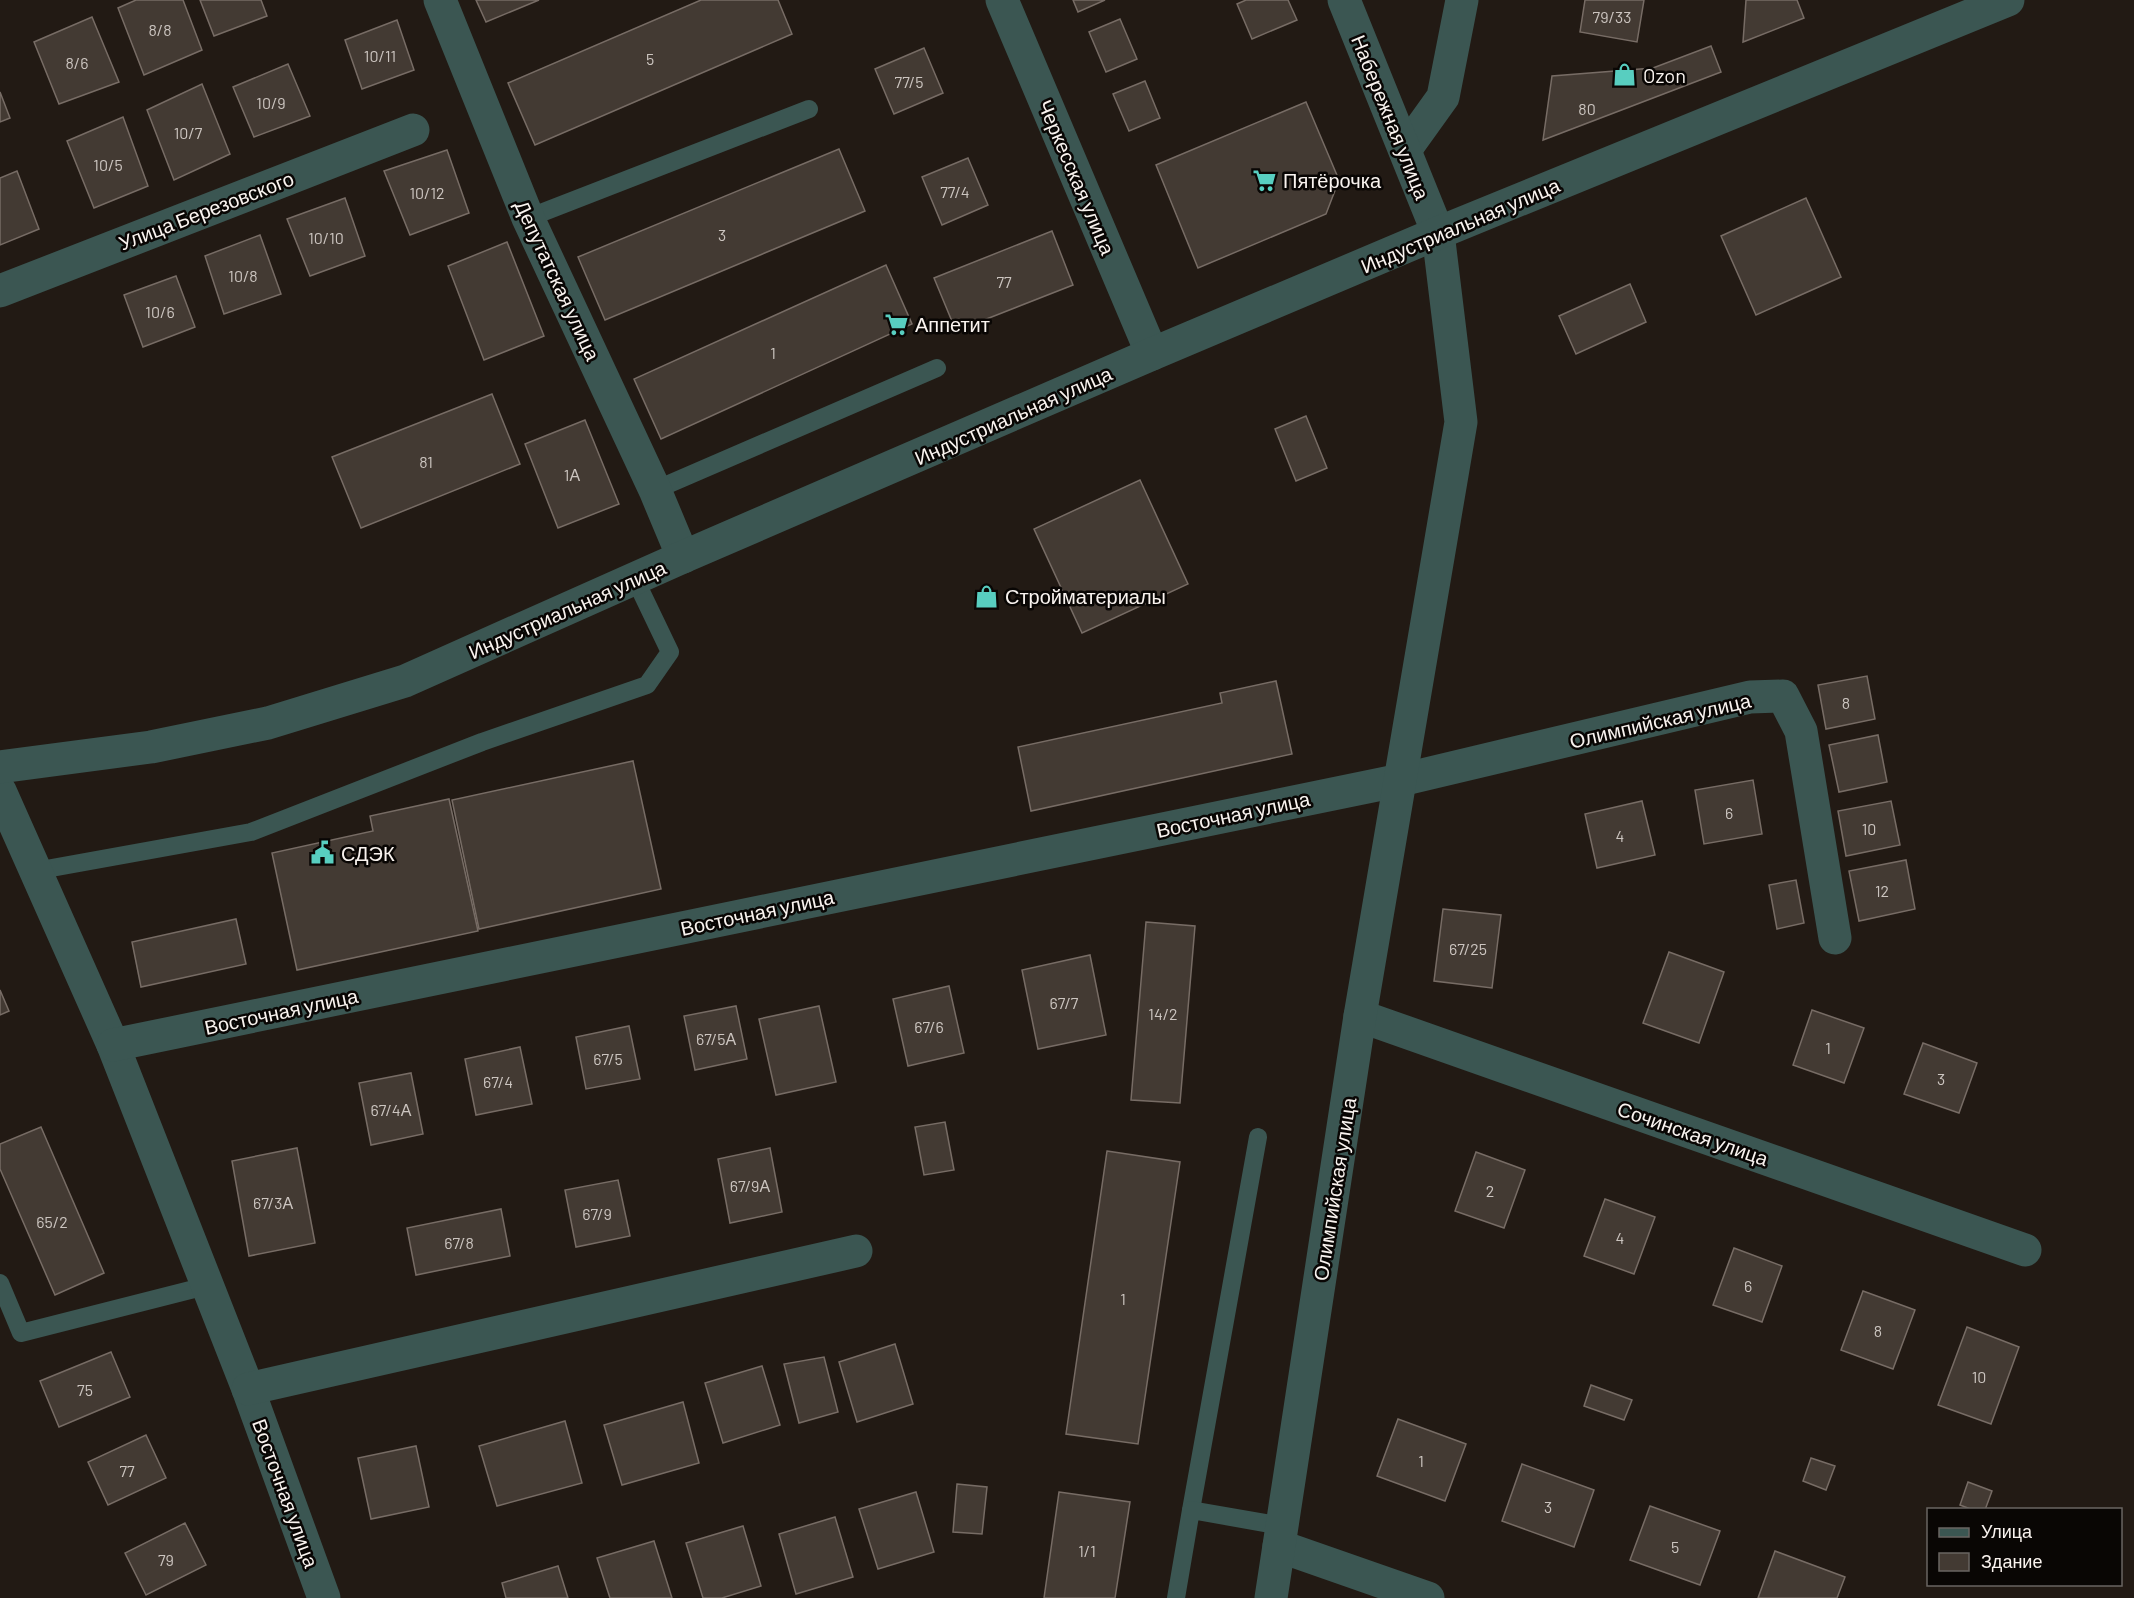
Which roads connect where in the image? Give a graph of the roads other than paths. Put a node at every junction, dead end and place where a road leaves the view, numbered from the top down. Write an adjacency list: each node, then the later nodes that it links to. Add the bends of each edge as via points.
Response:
1 (440, 0): 9 (street, Депутатская улица)
2 (1002, 0): 12 (street, Черкесская улица)
3 (1344, 0): 8 (street, Набережная улица)
4 (1462, 0): 8 (street, via 1443,98)
5 (2008, 0): 10 (street, Индустриальная улица)
6 (809, 109): 9 (lane)
7 (413, 130): 11 (street, Улица Березовского)
8 (1406, 150): 10 (street, Набережная улица)
9 (528, 218): 14 (street, Депутатская улица)
10 (1438, 233): 12 (street, Индустриальная улица); 18 (street, Олимпийская улица, via 1461,422)
11 (0, 291)
12 (1152, 354): 15 (street, Индустриальная улица)
13 (937, 368): 14 (lane)
14 (655, 490): 15 (street, Депутатская улица)
15 (683, 557): 16 (street, Индустриальная улица)
16 (635, 579): 17 (street, Индустриальная улица, via 405,681 268,723 152,747); 20 (lane, via 670,652 647,685 482,742 251,832)
17 (0, 767)
18 (1401, 780): 21 (street, Олимпийская улица, via 1750,698 1783,696 1801,731); 22 (street, Олимпийская улица); 23 (street, Восточная улица)
19 (0, 791): 20 (street, Восточная улица)
20 (35, 871): 23 (street, Восточная улица)
21 (1835, 938)
22 (1360, 1016): 25 (street, Сочинская улица); 31 (street, Олимпийская улица)
23 (113, 1045): 28 (street, Восточная улица)
24 (1258, 1137): 30 (lane)
25 (2025, 1250)
26 (856, 1251): 29 (street)
27 (0, 1283): 28 (lane, via 21,1334)
28 (207, 1286): 29 (street, Восточная улица)
29 (248, 1389): 32 (street, Восточная улица)
30 (1191, 1510): 31 (lane); 33 (lane)
31 (1281, 1536): 34 (street, Олимпийская улица); 35 (street)
32 (324, 1598)
33 (1176, 1598)
34 (1271, 1598)
35 (1428, 1598)

